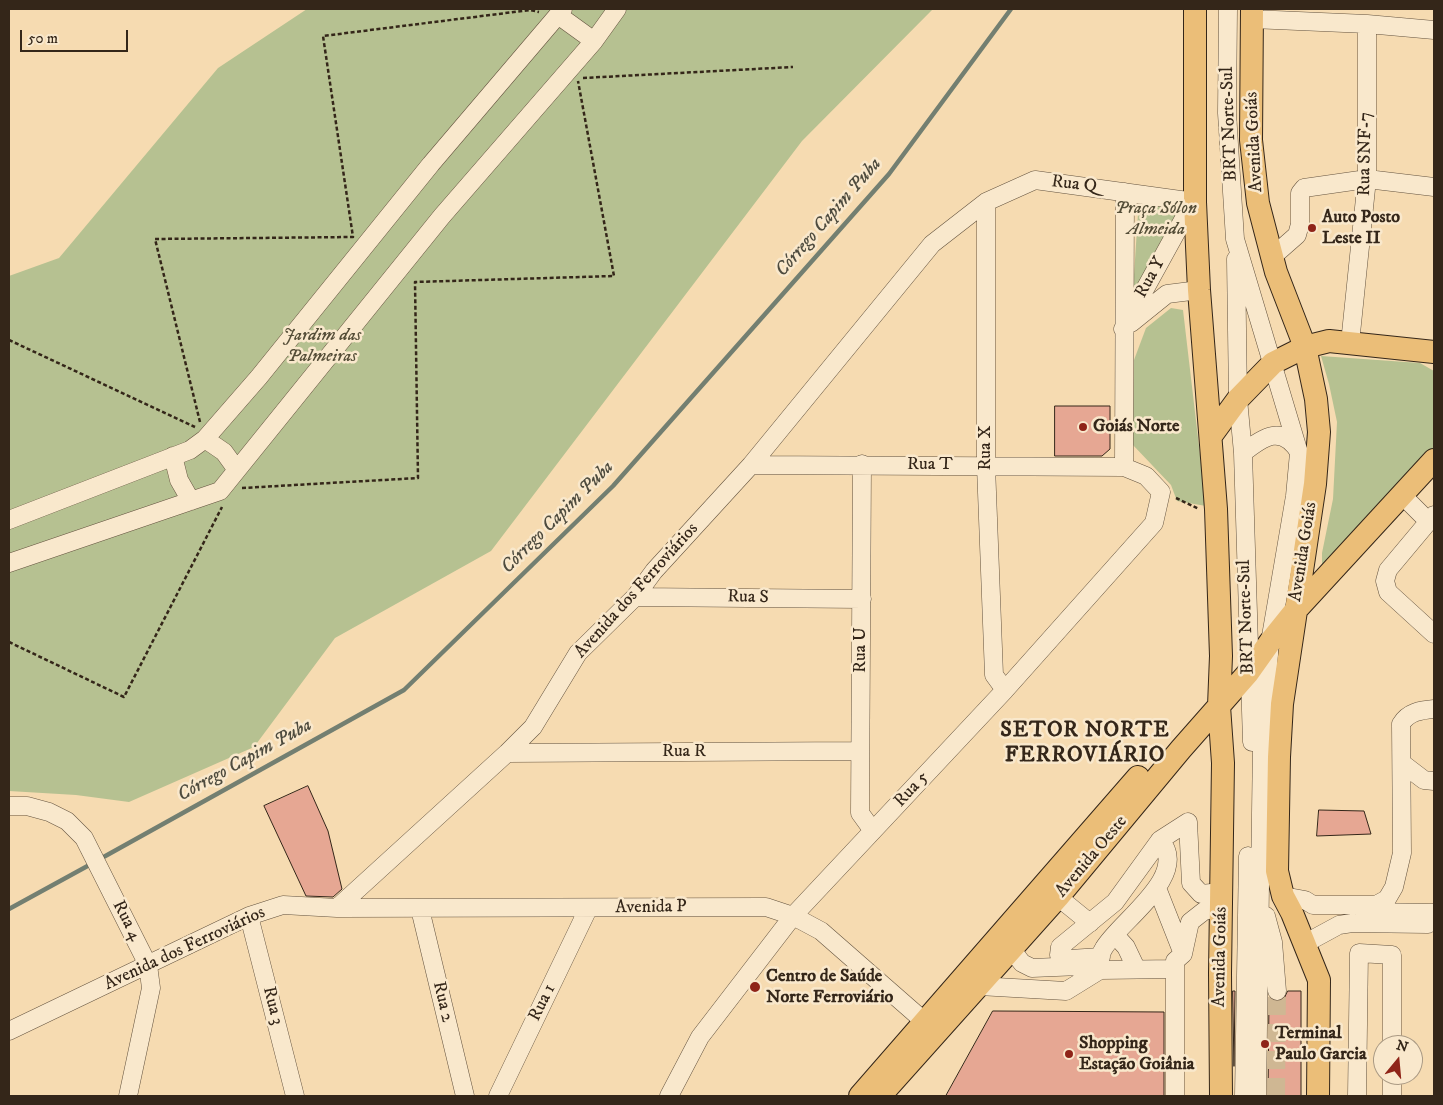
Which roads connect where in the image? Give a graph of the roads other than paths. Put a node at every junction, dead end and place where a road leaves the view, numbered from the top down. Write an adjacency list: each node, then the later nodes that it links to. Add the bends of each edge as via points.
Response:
1 (617, 9): 8 (street)
2 (1195, 9): 13 (main road, Avenida Goiás)
3 (1228, 9): 14 (street, via 1227,113)
4 (560, 12): 8 (street); 24 (street)
5 (1252, 14): 6 (street); 15 (main road, Avenida Goiás, via 1251,140 1258,202)
6 (1367, 24): 7 (street); 9 (street, Rua SNF-7)
7 (1434, 30)
8 (594, 40): 33 (street, via 442,216)
9 (1367, 179): 10 (street); 15 (street, via 1304,188 1300,193 1297,235); 18 (street, Rua SNF-7)
10 (1434, 187)
11 (1126, 192): 12 (street, Rua Q, via 1034,180); 13 (street, Rua Q); 17 (street, Rua Y)
12 (986, 202): 30 (street, Avenida dos Ferroviários, via 932,244); 31 (street, Rua X)
13 (1195, 202): 16 (main road, Avenida Goiás); 17 (street, Rua Y)
14 (1235, 239): 21 (street, BRT Norte-Sul); 22 (street, BRT Norte-Sul)
15 (1272, 257): 19 (main road, Avenida Goiás)
16 (1199, 290): 17 (street, Rua Y, via 1167,294); 23 (main road, Avenida Goiás)
17 (1123, 329): 32 (street, Rua Y)
18 (1350, 343): 19 (main road, via 1329,341); 20 (main road)
19 (1305, 347): 21 (main road); 42 (main road, Avenida Goiás, via 1319,432 1315,484)
20 (1430, 356)
21 (1273, 363): 22 (main road); 26 (street, BRT Norte-Sul)
22 (1238, 399): 23 (main road); 25 (street, BRT Norte-Sul)
23 (1211, 436): 46 (main road, Avenida Goiás)
24 (206, 439): 27 (street); 33 (street, via 224,452)
25 (1243, 453): 26 (street, via 1269,435 1288,439); 45 (street, BRT Norte-Sul)
26 (1299, 453): 44 (street, BRT Norte-Sul, via 1295,496)
27 (173, 456): 36 (street, via 179,480); 38 (street)
28 (1434, 460): 35 (main road, Avenida Oeste)
29 (862, 464): 30 (street, Rua T); 31 (street, Rua T); 41 (street, Rua U)
30 (751, 465): 40 (street, Avenida dos Ferroviários, via 654,571)
31 (986, 466): 32 (street, Rua T); 47 (street, Rua X, via 994,675)
32 (1124, 467): 34 (street, Rua T, via 1146,476)
33 (237, 470): 36 (street, via 220,491)
34 (1161, 492): 47 (street, Rua 5, via 1154,523)
35 (1403, 496): 37 (street); 42 (main road, Avenida Oeste)
36 (191, 501): 39 (street)
37 (1431, 518): 43 (street, via 1388,570 1385,582 1388,592)
38 (9, 520)
39 (9, 563)
40 (635, 597): 41 (street, Rua S); 52 (street, Avenida dos Ferroviários, via 578,653 533,726)
41 (862, 599): 51 (street, Rua U)
42 (1295, 611): 44 (main road, Avenida Oeste); 63 (main road, Avenida Goiás, via 1282,704 1279,757 1277,871)
43 (1434, 634)
44 (1270, 642): 45 (main road, Avenida Oeste); 61 (street, BRT Norte-Sul, via 1262,742)
45 (1248, 673): 48 (main road, Avenida Oeste); 59 (street, BRT Norte-Sul, via 1253,728)
46 (1220, 682): 48 (main road, Avenida Goiás); 81 (main road, Avenida Oeste)
47 (1005, 690): 57 (street, Rua 5)
48 (1219, 706): 50 (main road, Avenida Oeste); 53 (main road, Avenida Goiás)
49 (1434, 708): 54 (street, via 1406,716 1402,724)
50 (1181, 749): 53 (main road, via 1199,748); 62 (main road, Avenida Oeste)
51 (860, 751): 52 (street, Rua R); 57 (street, Rua U, via 860,813)
52 (507, 752): 64 (street, Avenida dos Ferroviários)
53 (1223, 763): 65 (main road, Avenida Goiás)
54 (1403, 764): 55 (street, via 1424,780); 63 (street, via 1402,853 1394,887 1387,899 1376,905 1313,905 1305,900)
55 (1434, 782)
56 (9, 806): 77 (street, Rua 4, via 27,806 49,812 67,821 84,838)
57 (873, 831): 69 (street, Rua 5)
58 (1160, 840): 60 (street, via 1168,862); 65 (street, via 1188,822 1191,883); 71 (street, via 1115,902)
59 (1248, 869): 65 (street); 93 (street, BRT Norte-Sul)
60 (1157, 888): 72 (street); 75 (street)
61 (1260, 891): 80 (street, via 1273,942); 94 (street)
62 (1058, 898): 71 (street); 74 (main road, Avenida Oeste)
63 (1287, 904): 70 (street); 73 (main road, Avenida Goiás)
64 (337, 908): 66 (street, Avenida P); 68 (street, Avenida dos Ferroviários, via 282,905)
65 (1222, 908): 75 (street, via 1204,911 1190,922); 92 (main road, Avenida Goiás)
66 (420, 909): 67 (street, Avenida P); 86 (street, Rua 2)
67 (588, 909): 69 (street, Avenida P, via 766,907); 87 (street, Rua 1)
68 (249, 916): 77 (street, Avenida dos Ferroviários); 85 (street, Rua 3)
69 (794, 916): 81 (street, Avenida P, via 821,931); 88 (street, Rua 5, via 700,1037)
70 (1427, 918): 73 (street, via 1339,925)
71 (1090, 923): 76 (street, via 1060,946 1059,955)
72 (1116, 935): 76 (street, via 1104,947); 78 (street)
73 (1304, 944): 95 (main road, Avenida Goiás, via 1319,980)
74 (1012, 950): 76 (street, via 1022,963 1032,968); 79 (main road, Avenida Oeste)
75 (1178, 961): 78 (street); 91 (street)
76 (1100, 964): 78 (street); 79 (street, via 1066,991)
77 (148, 965): 82 (street, Avenida dos Ferroviários); 84 (street, Rua 4, via 151,988)
78 (1135, 966)
79 (979, 986): 90 (main road, Avenida Oeste)
80 (1277, 991)
81 (925, 1022): 89 (main road, Avenida Oeste)
82 (9, 1031)
83 (1392, 1035): 96 (street, via 1392,956 1359,952)
84 (128, 1096)
85 (295, 1096)
86 (465, 1096)
87 (498, 1096)
88 (669, 1096)
89 (860, 1096)
90 (880, 1096)
91 (1175, 1096)
92 (1221, 1096)
93 (1244, 1096)
94 (1257, 1096)
95 (1318, 1096)
96 (1357, 1096)

